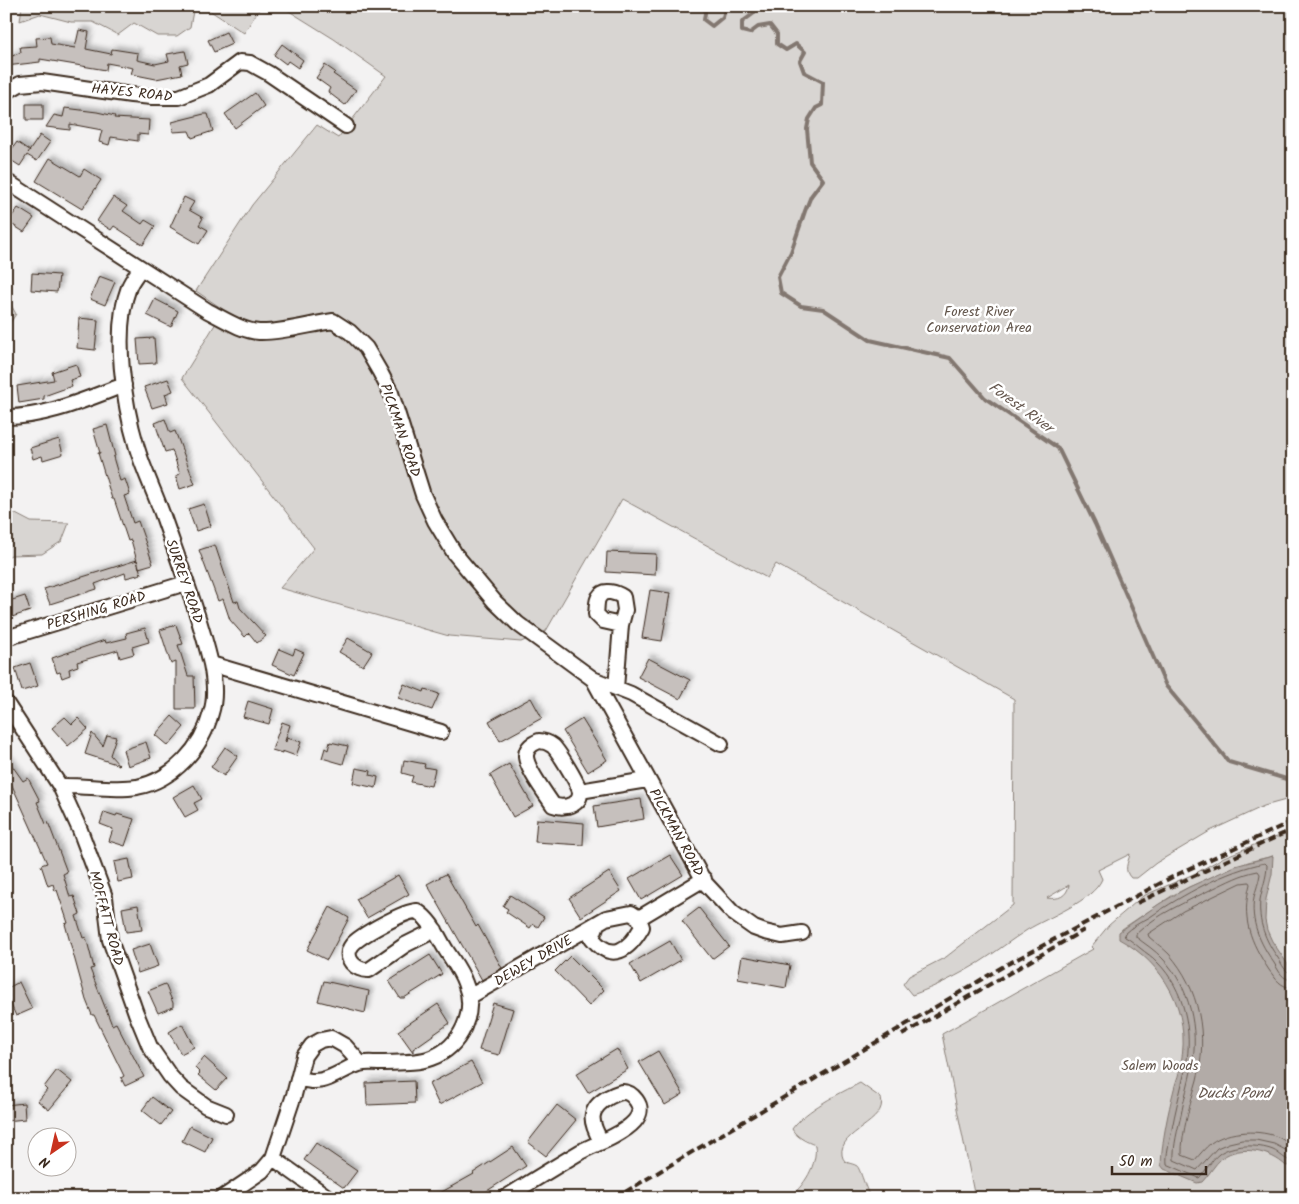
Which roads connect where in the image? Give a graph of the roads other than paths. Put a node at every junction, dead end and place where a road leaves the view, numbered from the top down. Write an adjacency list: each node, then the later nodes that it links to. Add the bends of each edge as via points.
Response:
1 (6, 92): 2 (street, HAYES ROAD, via 20,84 42,82 138,96 179,97 209,85 240,62 250,62)
2 (346, 126)
3 (6, 181): 4 (street, PICKMAN ROAD)
4 (141, 268): 5 (street, SURREY ROAD, via 129,286 123,311); 11 (street, PICKMAN ROAD, via 208,312 258,332 333,321 350,332 366,348 391,393 423,495 455,554 518,624)
5 (124, 385): 6 (street, via 49,412); 7 (street, SURREY ROAD, via 137,448)
6 (6, 416)
7 (186, 583): 9 (street, PERSHING ROAD); 10 (street, SURREY ROAD)
8 (622, 625): 12 (street)
9 (6, 638)
10 (211, 664): 14 (street); 17 (street, SURREY ROAD, via 212,712 195,748 172,773 129,788)
11 (593, 679): 12 (street, PICKMAN ROAD); 16 (street, PICKMAN ROAD)
12 (616, 688): 15 (street, PICKMAN ROAD)
13 (6, 703): 17 (street, MOFFATT ROAD)
14 (441, 732)
15 (722, 744)
16 (647, 780): 18 (street); 19 (street, PICKMAN ROAD)
17 (60, 786): 27 (street, MOFFATT ROAD, via 105,897 110,940 150,1047 182,1088 206,1106)
18 (580, 791): 18 (street, via 552,746 538,741 529,747 526,758 553,804 564,807 576,803)
19 (704, 879): 20 (street); 23 (street, PICKMAN ROAD, via 733,913 754,928 782,936)
20 (639, 918): 21 (street, DEWEY DRIVE, via 631,913 620,914); 21 (street, DEWEY DRIVE, via 642,927 637,936 620,951 609,952 599,947 592,938)
21 (596, 924): 24 (street, DEWEY DRIVE)
22 (435, 930): 22 (street, via 417,911 405,913 352,945 349,953 351,963 362,970 369,970 405,945); 24 (street, via 465,982)
23 (802, 933)
24 (469, 997): 25 (street, via 467,1021 461,1034 443,1052 420,1060)
25 (360, 1063): 26 (street, via 314,1082); 26 (street, via 345,1046 331,1038 321,1040 312,1045 304,1056)
26 (298, 1078): 29 (street)
27 (226, 1114)
28 (601, 1141): 32 (street)
29 (273, 1158): 30 (street, via 262,1171); 31 (street)
30 (222, 1198)
31 (329, 1198)
32 (505, 1198)

